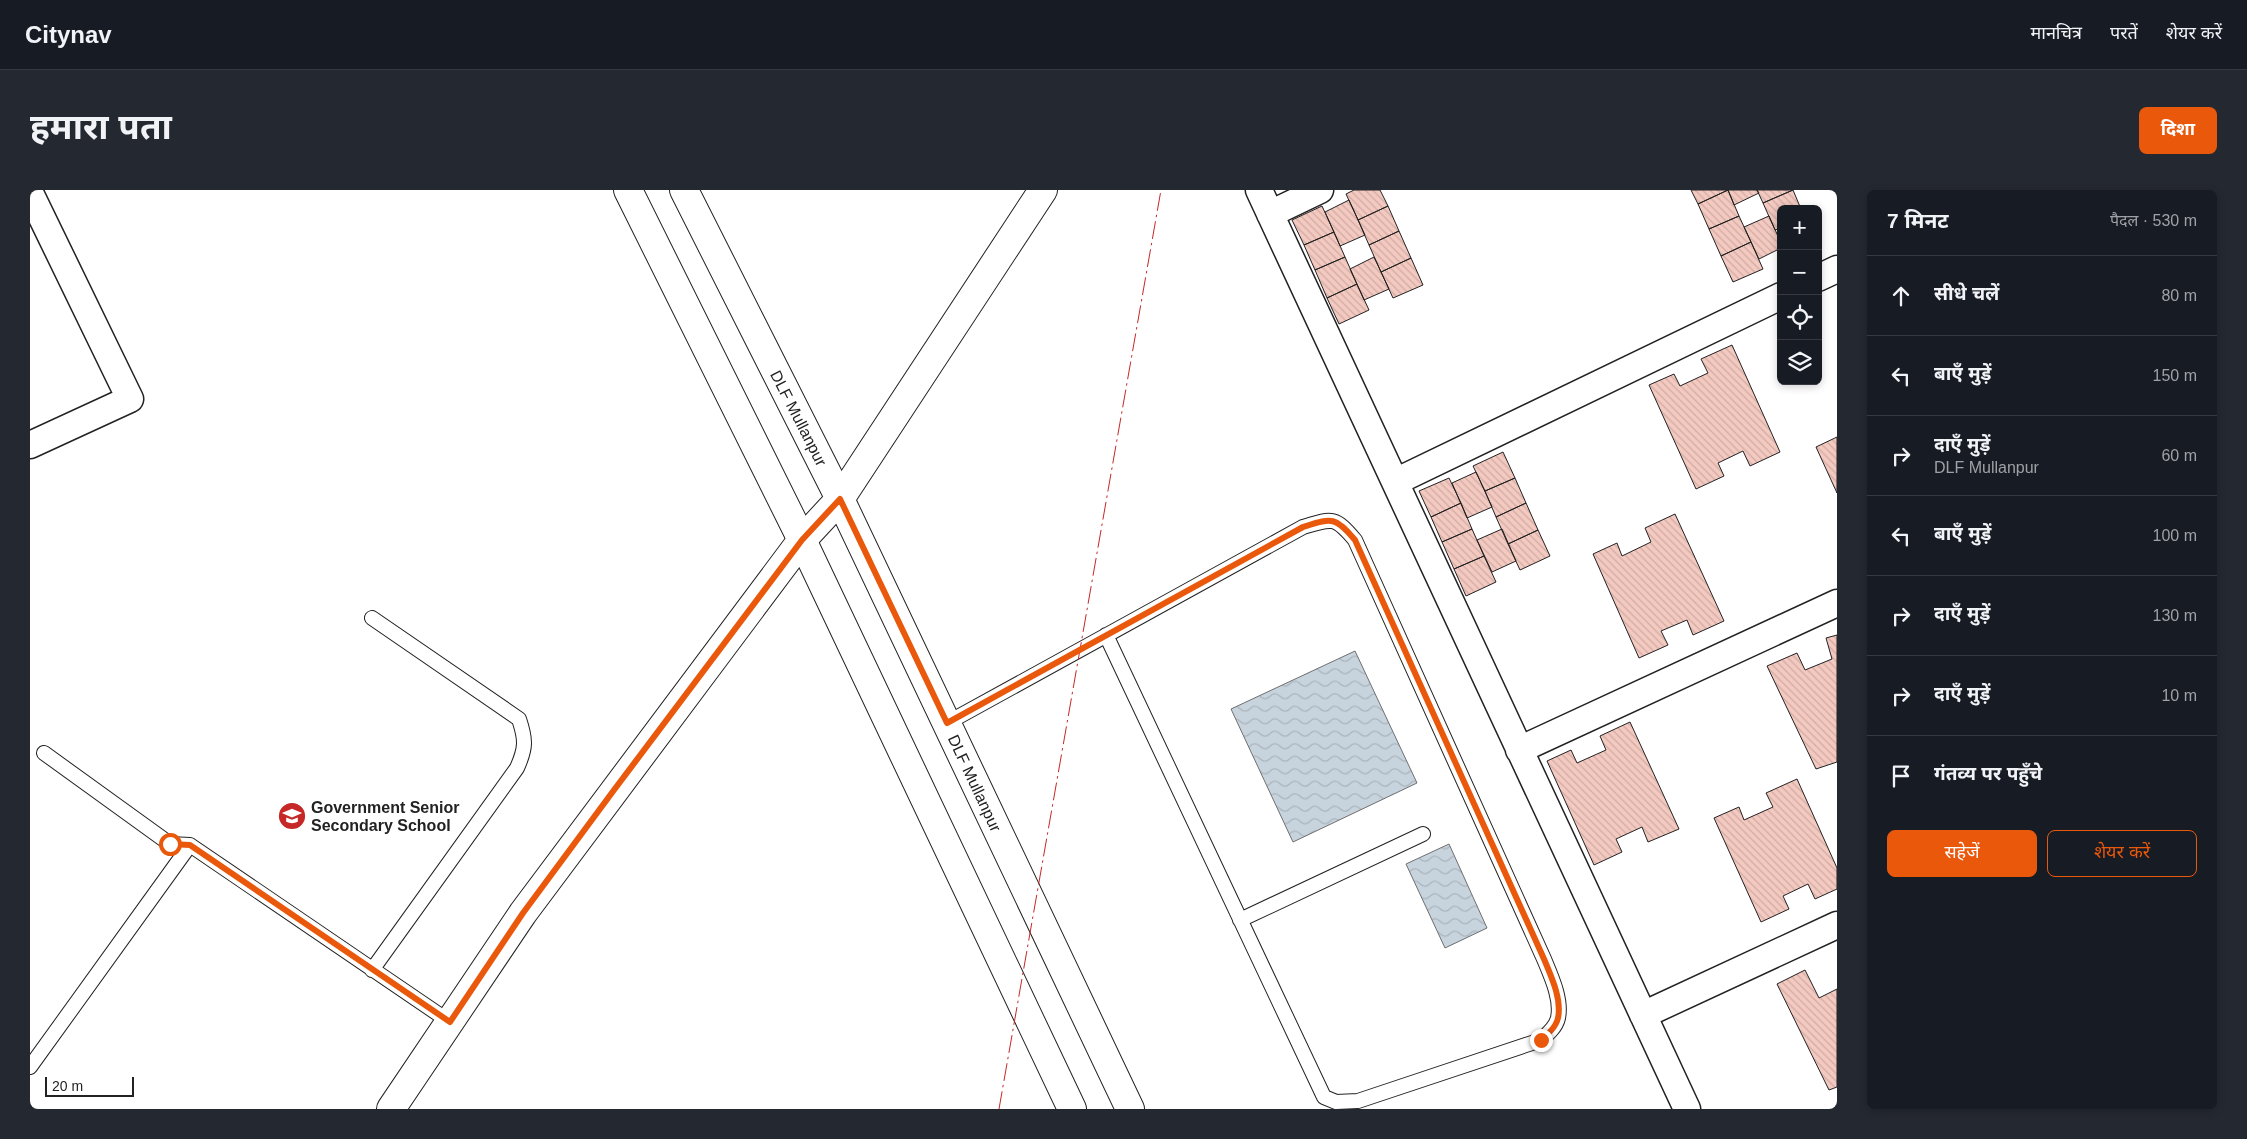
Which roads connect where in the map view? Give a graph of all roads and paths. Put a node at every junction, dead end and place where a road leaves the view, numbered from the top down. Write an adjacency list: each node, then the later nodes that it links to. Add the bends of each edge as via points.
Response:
1 (628, 190): 14 (main road)
2 (684, 190): 13 (main road, DLF Mullanpur)
3 (1043, 190): 13 (main road)
4 (1259, 190): 7 (street)
5 (1320, 190): 7 (street)
6 (30, 193): 11 (street, via 130,399)
7 (1270, 214): 12 (street)
8 (1837, 269): 9 (street)
9 (1822, 276)
10 (1777, 298): 12 (street)
11 (30, 445)
12 (1395, 482): 19 (street)
13 (840, 499): 14 (main road); 18 (main road, DLF Mullanpur)
14 (802, 540): 27 (main road, via 523,913); 30 (main road)
15 (1837, 603): 19 (street)
16 (372, 618): 25 (lane, via 519,719 525,751 517,768)
17 (1106, 635): 18 (lane); 23 (lane); 23 (lane, via 1303,527 1325,520 1340,523 1355,540 1544,959 1558,1002 1558,1018 1552,1030 1541,1040 1358,1101 1336,1102 1324,1097)
18 (947, 723): 31 (main road, DLF Mullanpur)
19 (1520, 750): 26 (street)
20 (44, 753): 22 (lane, via 170,844)
21 (1423, 834): 23 (lane)
22 (190, 845): 25 (lane); 28 (lane)
23 (1240, 920)
24 (1837, 925): 26 (street)
25 (372, 970): 27 (lane)
26 (1643, 1015): 32 (street)
27 (450, 1022): 29 (main road)
28 (30, 1068)
29 (391, 1109)
30 (1072, 1109)
31 (1130, 1109)
32 (1687, 1109)

